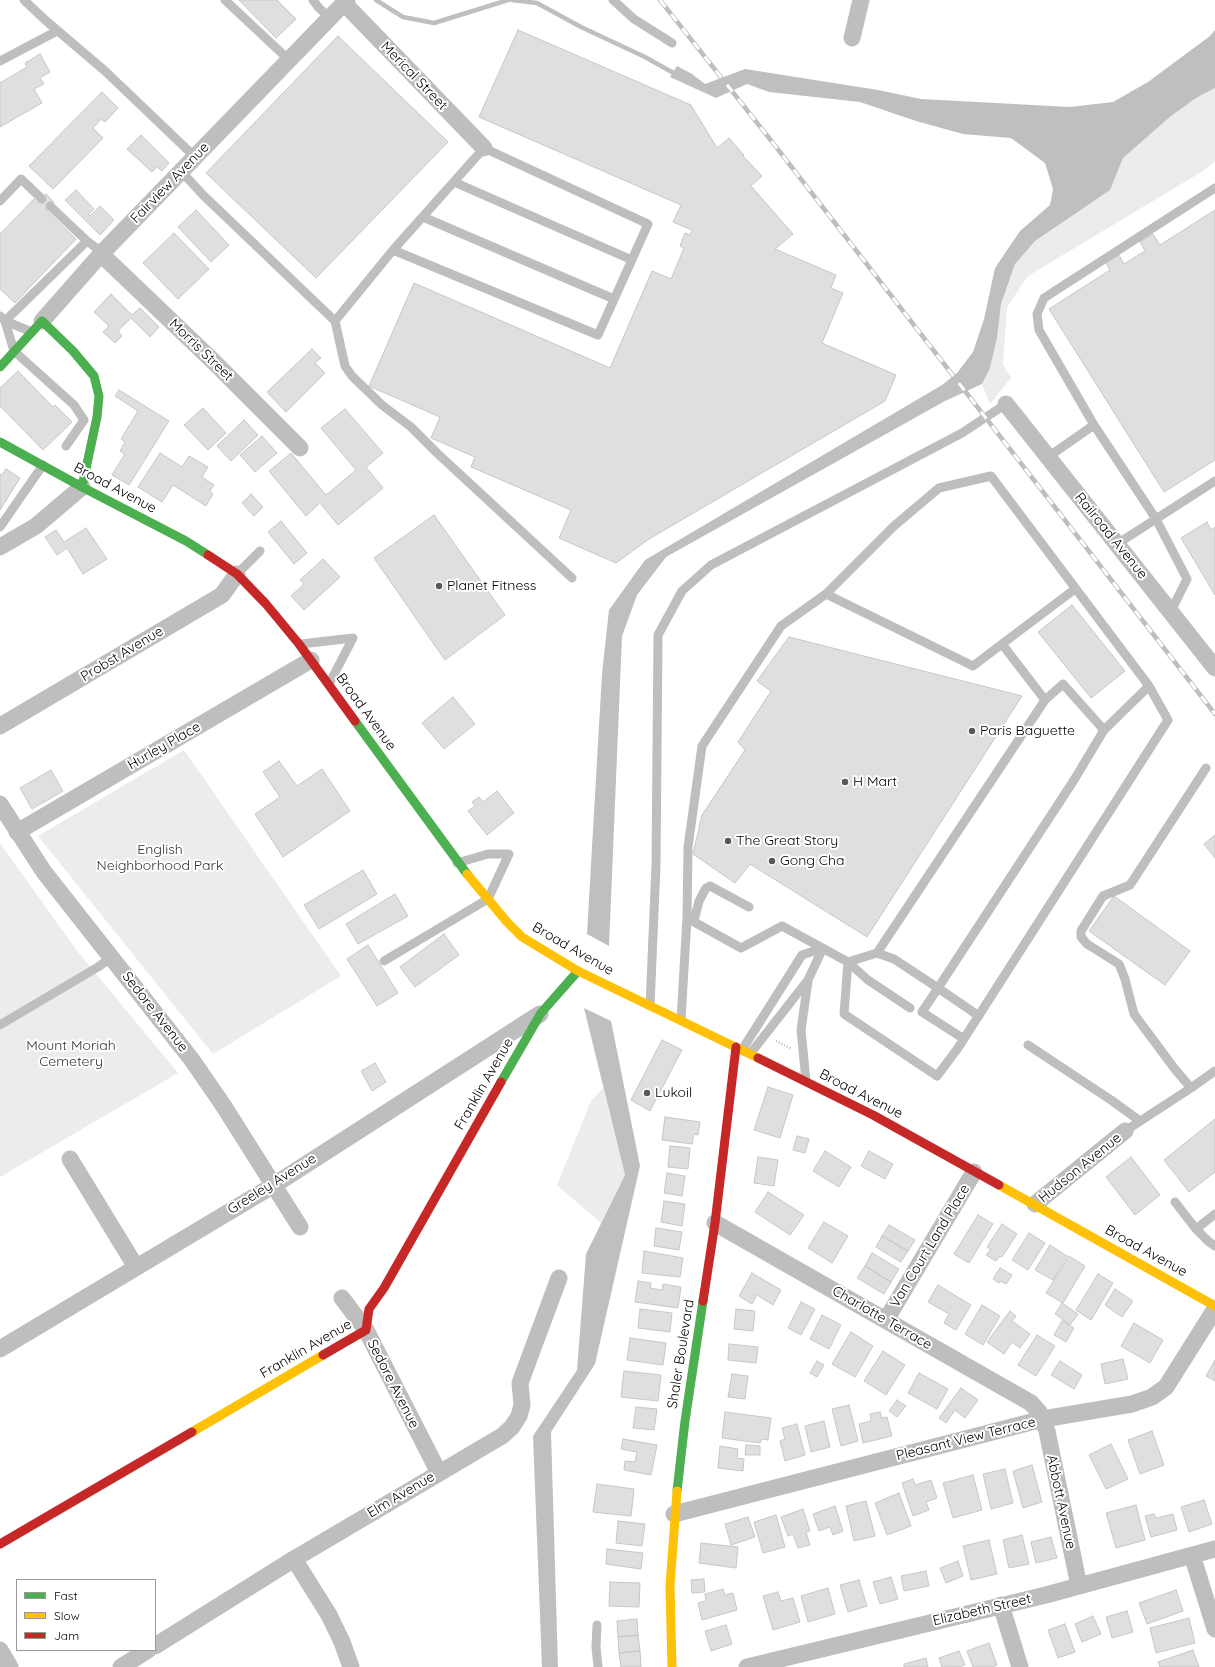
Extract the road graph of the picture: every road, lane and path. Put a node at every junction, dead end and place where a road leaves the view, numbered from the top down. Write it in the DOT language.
graph roads {
  1 [pos="24,0"];
  2 [pos="225,0"];
  3 [pos="313,0"];
  4 [pos="613,0"];
  5 [pos="861,0"];
  6 [pos="346,2"];
  7 [pos="330,18"];
  8 [pos="57,31"];
  9 [pos="852,38"];
  10 [pos="672,43"];
  11 [pos="289,60"];
  12 [pos="0,61"];
  13 [pos="484,148"];
  14 [pos="195,157"];
  15 [pos="181,171"];
  16 [pos="454,182"];
  17 [pos="1215,188"];
  18 [pos="42,199"];
  19 [pos="0,202"];
  20 [pos="50,206"];
  21 [pos="423,217"];
  22 [pos="87,241"];
  23 [pos="393,250"];
  24 [pos="102,253"];
  25 [pos="632,260"];
  26 [pos="614,299"];
  27 [pos="3,319"];
  28 [pos="335,321"];
  29 [pos="37,327"];
  30 [pos="14,351"];
  31 [pos="0,367"];
  32 [pos="1006,404"];
  33 [pos="1094,425"];
  34 [pos="0,442"];
  35 [pos="66,446"];
  36 [pos="300,448"];
  37 [pos="1048,457"];
  38 [pos="43,466"];
  39 [pos="1215,481"];
  40 [pos="82,487"];
  41 [pos="1156,519"];
  42 [pos="0,527"];
  43 [pos="1117,544"];
  44 [pos="0,547"];
  45 [pos="260,551"];
  46 [pos="237,574"];
  47 [pos="572,578"];
  48 [pos="1075,589"];
  49 [pos="826,594"];
  50 [pos="1170,611"];
  51 [pos="299,644"];
  52 [pos="1002,644"];
  53 [pos="311,660"];
  54 [pos="1215,668"];
  55 [pos="329,684"];
  56 [pos="1149,686"];
  57 [pos="1045,700"];
  58 [pos="0,726"];
  59 [pos="1104,730"];
  60 [pos="1206,768"];
  61 [pos="0,804"];
  62 [pos="17,832"];
  63 [pos="457,863"];
  64 [pos="488,899"];
  65 [pos="749,907"];
  66 [pos="691,920"];
  67 [pos="823,948"];
  68 [pos="877,953"];
  69 [pos="112,957"];
  70 [pos="384,961"];
  71 [pos="848,962"];
  72 [pos="578,972"];
  73 [pos="808,980"];
  74 [pos="938,988"];
  75 [pos="650,1006"];
  76 [pos="910,1008"];
  77 [pos="541,1013"];
  78 [pos="979,1016"];
  79 [pos="681,1020"];
  80 [pos="0,1025"];
  81 [pos="964,1039"];
  82 [pos="776,1041"];
  83 [pos="1028,1045"];
  84 [pos="742,1050"];
  85 [pos="794,1050"];
  86 [pos="1215,1070"];
  87 [pos="806,1082"];
  88 [pos="1191,1088"];
  89 [pos="1140,1121"];
  90 [pos="1126,1131"];
  91 [pos="70,1159"];
  92 [pos="974,1172"];
  93 [pos="274,1184"];
  94 [pos="1175,1202"];
  95 [pos="1035,1204"];
  96 [pos="1215,1214"];
  97 [pos="715,1223"];
  98 [pos="300,1227"];
  99 [pos="1196,1229"];
  100 [pos="1215,1246"];
  101 [pos="136,1267"];
  102 [pos="560,1278"];
  103 [pos="342,1298"];
  104 [pos="1215,1307"];
  105 [pos="886,1320"];
  106 [pos="366,1330"];
  107 [pos="1,1346"];
  108 [pos="1043,1419"];
  109 [pos="439,1473"];
  110 [pos="674,1514"];
  111 [pos="0,1544"];
  112 [pos="1215,1549"];
  113 [pos="1192,1555"];
  114 [pos="294,1559"];
  115 [pos="1079,1586"];
  116 [pos="1001,1605"];
  117 [pos="597,1625"];
  118 [pos="1215,1629"];
  119 [pos="156,1645"];
  120 [pos="0,1650"];
  121 [pos="146,1651"];
  122 [pos="10,1667"];
  123 [pos="121,1667"];
  124 [pos="351,1667"];
  125 [pos="598,1667"];
  126 [pos="672,1667"];
  127 [pos="747,1667"];
  128 [pos="1020,1667"];
  1 -- 8 [label="lane"];
  2 -- 11 [label="lane"];
  3 -- 7 [label="lane"];
  4 -- 10 [label="lane"];
  5 -- 9 [label="street"];
  6 -- 7 [label="street, Fairview Avenue"];
  6 -- 13 [label="street, Merical Street"];
  7 -- 11 [label="street, Fairview Avenue"];
  8 -- 12 [label="lane"];
  8 -- 14 [label="lane"];
  11 -- 14 [label="street, Fairview Avenue"];
  13 -- 16 [label="lane"];
  13 -- 25 [label="lane"];
  14 -- 15 [label="street, Fairview Avenue"];
  15 -- 24 [label="street, Fairview Avenue"];
  15 -- 28 [label="lane"];
  16 -- 21 [label="lane"];
  16 -- 25 [label="lane"];
  17 -- 33 [label="lane"];
  18 -- 19 [label="lane"];
  20 -- 22 [label="lane"];
  21 -- 23 [label="lane"];
  21 -- 26 [label="lane"];
  22 -- 24 [label="lane"];
  22 -- 27 [label="lane"];
  23 -- 26 [label="lane"];
  23 -- 28 [label="lane"];
  24 -- 29 [label="street, Fairview Avenue"];
  24 -- 36 [label="street, Morris Street"];
  25 -- 26 [label="lane"];
  27 -- 29 [label="lane"];
  27 -- 30 [label="lane"];
  28 -- 47 [label="lane"];
  29 -- 30 [label="main road, Fairview Avenue"];
  29 -- 40 [label="main road"];
  30 -- 31 [label="main road, Fairview Avenue"];
  30 -- 35 [label="lane"];
  32 -- 37 [label="street, Railroad Avenue"];
  32 -- 75 [label="lane"];
  33 -- 37 [label="lane"];
  33 -- 41 [label="lane"];
  34 -- 38 [label="main road, Broad Avenue"];
  37 -- 43 [label="street, Railroad Avenue"];
  38 -- 40 [label="main road, Broad Avenue"];
  38 -- 42 [label="lane"];
  39 -- 41 [label="lane"];
  40 -- 44 [label="street"];
  40 -- 46 [label="main road, Broad Avenue"];
  41 -- 43 [label="lane"];
  41 -- 50 [label="lane"];
  43 -- 50 [label="street, Railroad Avenue"];
  45 -- 46 [label="lane"];
  46 -- 51 [label="main road, Broad Avenue"];
  46 -- 58 [label="street, Probst Avenue"];
  48 -- 49 [label="lane"];
  48 -- 52 [label="lane"];
  48 -- 56 [label="lane"];
  49 -- 52 [label="lane"];
  49 -- 66 [label="lane"];
  50 -- 54 [label="street, Railroad Avenue"];
  51 -- 53 [label="main road, Broad Avenue"];
  51 -- 55 [label="lane"];
  52 -- 57 [label="lane"];
  53 -- 55 [label="main road, Broad Avenue"];
  53 -- 62 [label="street, Hurley Place"];
  55 -- 63 [label="main road, Broad Avenue"];
  56 -- 59 [label="lane"];
  56 -- 78 [label="lane"];
  57 -- 59 [label="lane"];
  57 -- 68 [label="lane"];
  59 -- 74 [label="lane"];
  60 -- 88 [label="lane"];
  61 -- 62 [label="street, Sedore Avenue"];
  62 -- 69 [label="street, Sedore Avenue"];
  63 -- 64 [label="main road, Broad Avenue"];
  63 -- 64 [label="lane"];
  64 -- 70 [label="lane"];
  64 -- 72 [label="main road, Broad Avenue"];
  65 -- 66 [label="lane"];
  66 -- 67 [label="lane"];
  66 -- 79 [label="lane"];
  67 -- 71 [label="lane"];
  67 -- 73 [label="lane"];
  67 -- 84 [label="lane"];
  68 -- 71 [label="lane"];
  68 -- 74 [label="lane"];
  69 -- 80 [label="lane"];
  69 -- 93 [label="street, Sedore Avenue"];
  71 -- 76 [label="lane"];
  71 -- 81 [label="lane"];
  72 -- 75 [label="main road, Broad Avenue"];
  72 -- 77 [label="main road, Franklin Avenue"];
  73 -- 84 [label="lane"];
  73 -- 87 [label="lane"];
  74 -- 78 [label="lane"];
  74 -- 81 [label="lane"];
  75 -- 79 [label="main road, Broad Avenue"];
  77 -- 93 [label="street, Greeley Avenue"];
  77 -- 106 [label="main road, Franklin Avenue"];
  78 -- 81 [label="lane"];
  79 -- 84 [label="main road, Broad Avenue"];
  82 -- 85 [label="path"];
  83 -- 89 [label="lane"];
  84 -- 87 [label="main road, Broad Avenue"];
  84 -- 97 [label="main road, Shaler Boulevard"];
  86 -- 88 [label="lane"];
  87 -- 92 [label="main road, Broad Avenue"];
  88 -- 89 [label="lane"];
  89 -- 90 [label="lane"];
  90 -- 95 [label="street, Hudson Avenue"];
  91 -- 101 [label="street"];
  92 -- 95 [label="main road, Broad Avenue"];
  92 -- 105 [label="street, Van Court Land Place"];
  93 -- 98 [label="street, Sedore Avenue"];
  93 -- 101 [label="street, Greeley Avenue"];
  94 -- 99 [label="lane"];
  95 -- 104 [label="main road, Broad Avenue"];
  96 -- 99 [label="lane"];
  97 -- 105 [label="street, Charlotte Terrace"];
  97 -- 110 [label="main road, Shaler Boulevard"];
  99 -- 100 [label="lane"];
  101 -- 107 [label="street, Greeley Avenue"];
  102 -- 109 [label="street, Elm Avenue"];
  103 -- 106 [label="street, Sedore Avenue"];
  104 -- 108 [label="street, Pleasant View Terrace"];
  105 -- 108 [label="street, Charlotte Terrace"];
  106 -- 109 [label="street, Sedore Avenue"];
  106 -- 111 [label="main road, Franklin Avenue"];
  108 -- 110 [label="street, Pleasant View Terrace"];
  108 -- 115 [label="street, Abbott Avenue"];
  109 -- 114 [label="street, Elm Avenue"];
  110 -- 126 [label="main road, Shaler Boulevard"];
  112 -- 113 [label="street, Elizabeth Street"];
  113 -- 115 [label="street, Elizabeth Street"];
  113 -- 118 [label="street"];
  114 -- 119 [label="street, Elm Avenue"];
  114 -- 124 [label="street"];
  115 -- 116 [label="street, Elizabeth Street"];
  116 -- 127 [label="street, Elizabeth Street"];
  116 -- 128 [label="street"];
  117 -- 125 [label="lane"];
  120 -- 122 [label="street"];
  121 -- 123 [label="street"];
}
